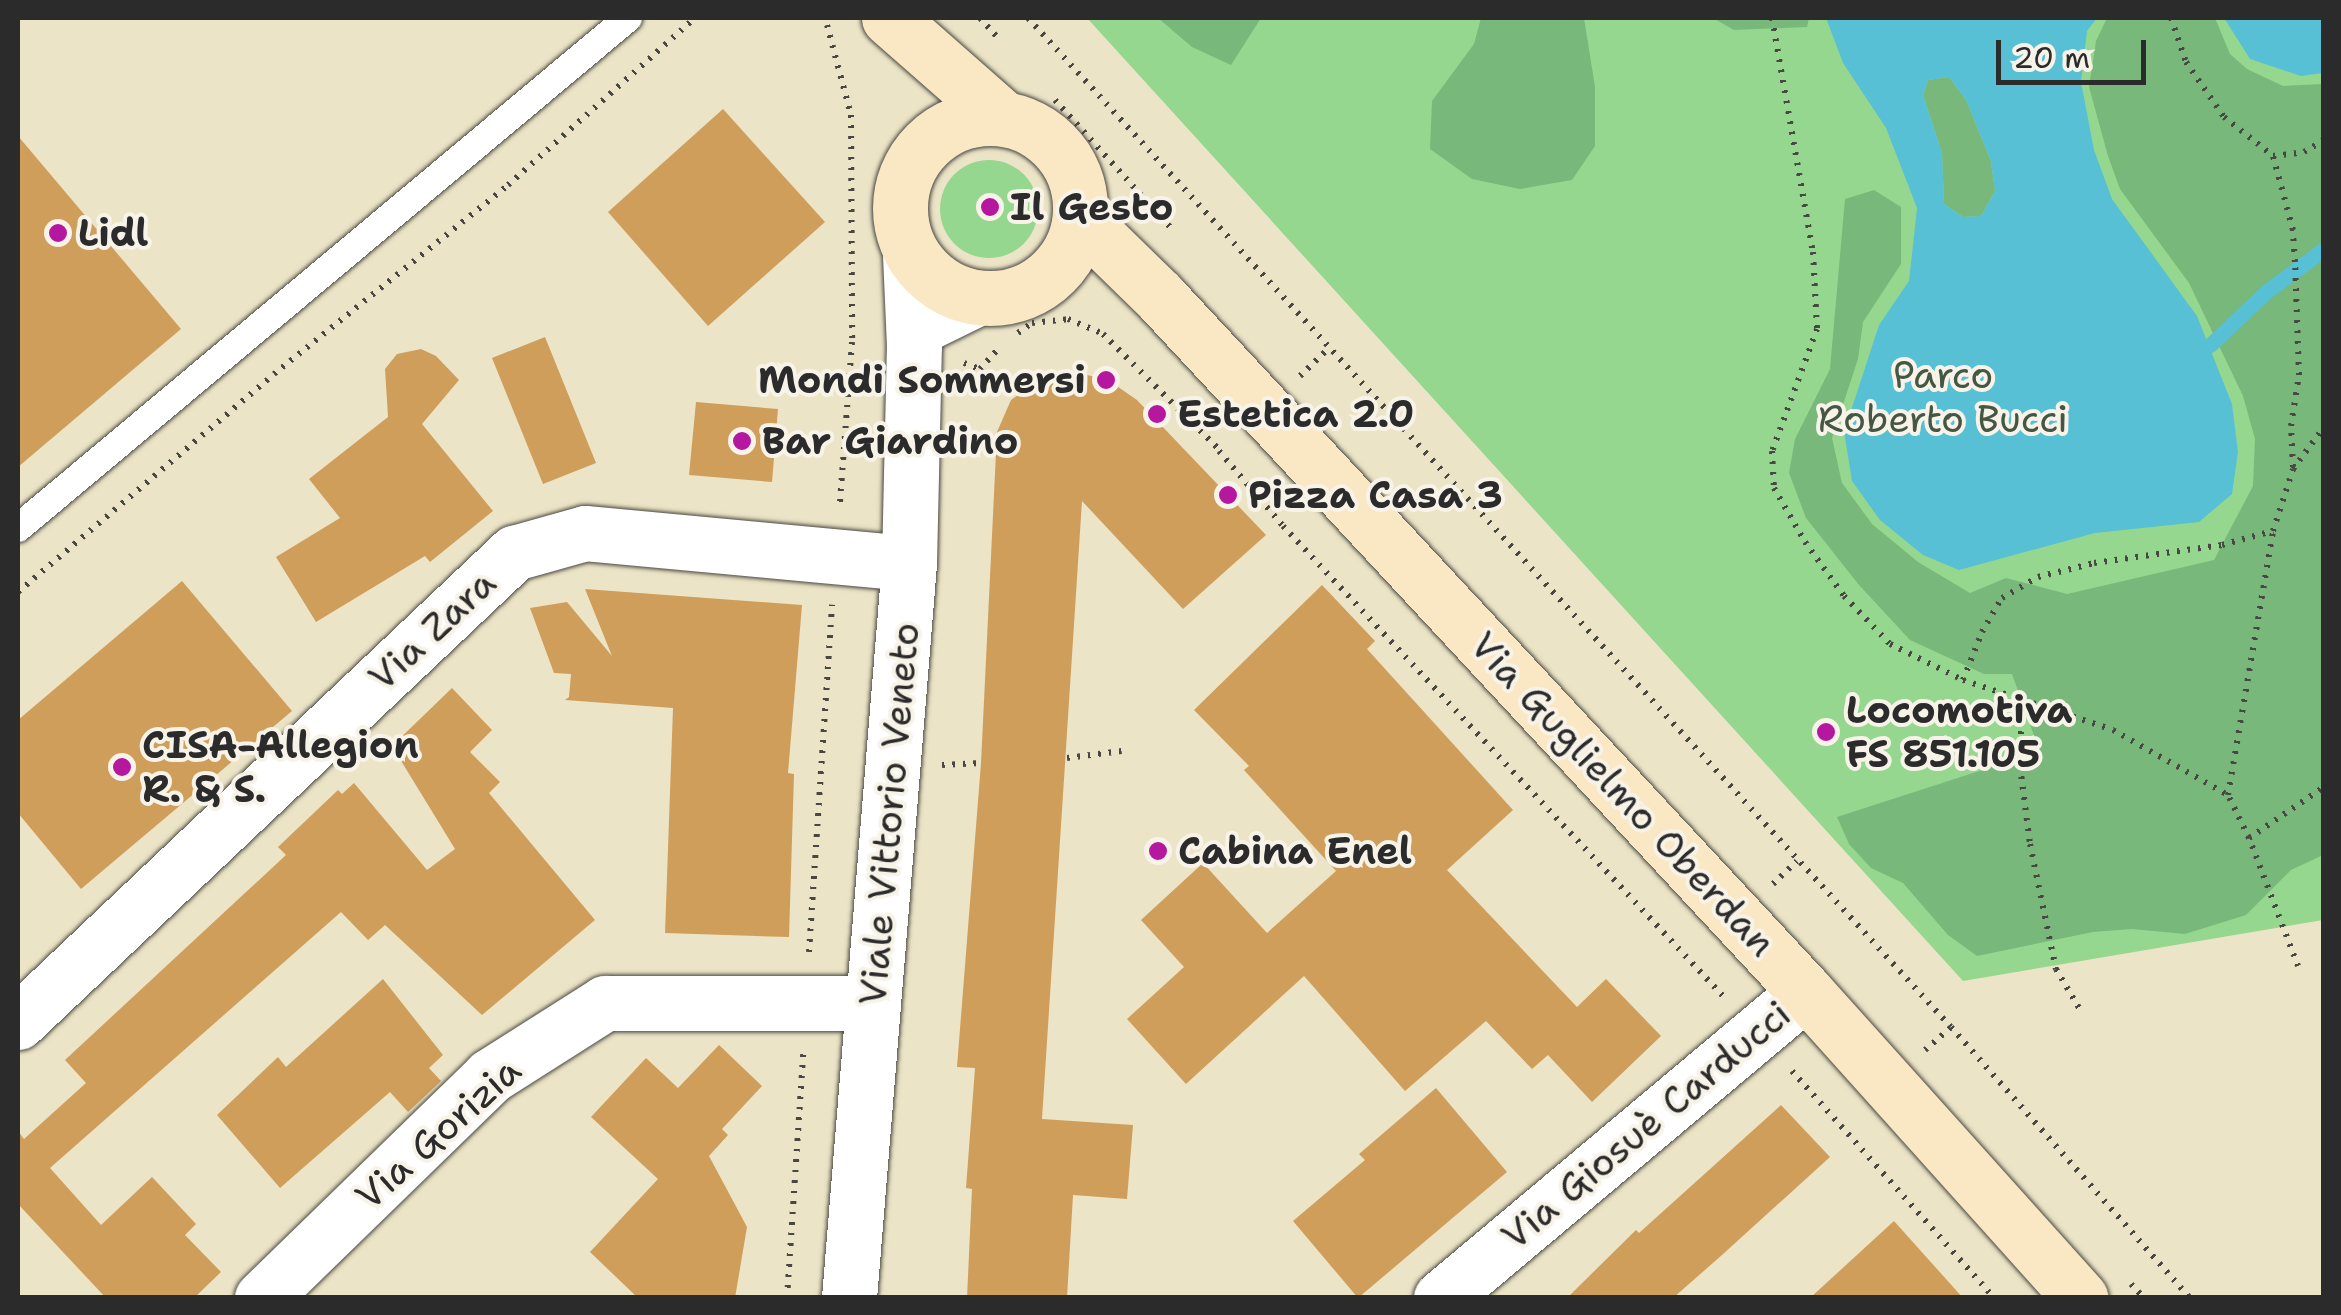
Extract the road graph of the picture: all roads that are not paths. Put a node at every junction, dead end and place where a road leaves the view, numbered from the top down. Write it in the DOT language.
graph roads {
  1 [pos="628,18"];
  2 [pos="894,23"];
  3 [pos="1003,118"];
  4 [pos="937,134"];
  5 [pos="1080,219"];
  6 [pos="910,253"];
  7 [pos="1058,268"];
  8 [pos="1158,296"];
  9 [pos="977,298"];
  10 [pos="914,329"];
  11 [pos="18,528"];
  12 [pos="909,564"];
  13 [pos="1806,992"];
  14 [pos="872,1003"];
  15 [pos="23,1004"];
  16 [pos="262,1298"];
  17 [pos="849,1298"];
  18 [pos="1441,1298"];
  19 [pos="2081,1298"];
  1 -- 11 [label="lane"];
  2 -- 3 [label="main road"];
  2 -- 4 [label="main road"];
  3 -- 4 [label="main road"];
  3 -- 5 [label="main road"];
  4 -- 6 [label="main road"];
  5 -- 7 [label="main road"];
  5 -- 8 [label="main road, Via Guglielmo Oberdan"];
  6 -- 9 [label="main road"];
  6 -- 10 [label="street, Viale Vittorio Veneto"];
  7 -- 8 [label="main road"];
  7 -- 9 [label="main road"];
  8 -- 13 [label="main road, Via Guglielmo Oberdan"];
  9 -- 10 [label="street"];
  10 -- 12 [label="street, Viale Vittorio Veneto"];
  12 -- 14 [label="street, Viale Vittorio Veneto"];
  12 -- 15 [label="street, Via Zara"];
  13 -- 18 [label="street, Via Giosuè Carducci"];
  13 -- 19 [label="main road, Via Guglielmo Oberdan"];
  14 -- 16 [label="street, Via Gorizia"];
  14 -- 17 [label="street, Viale Vittorio Veneto"];
}
